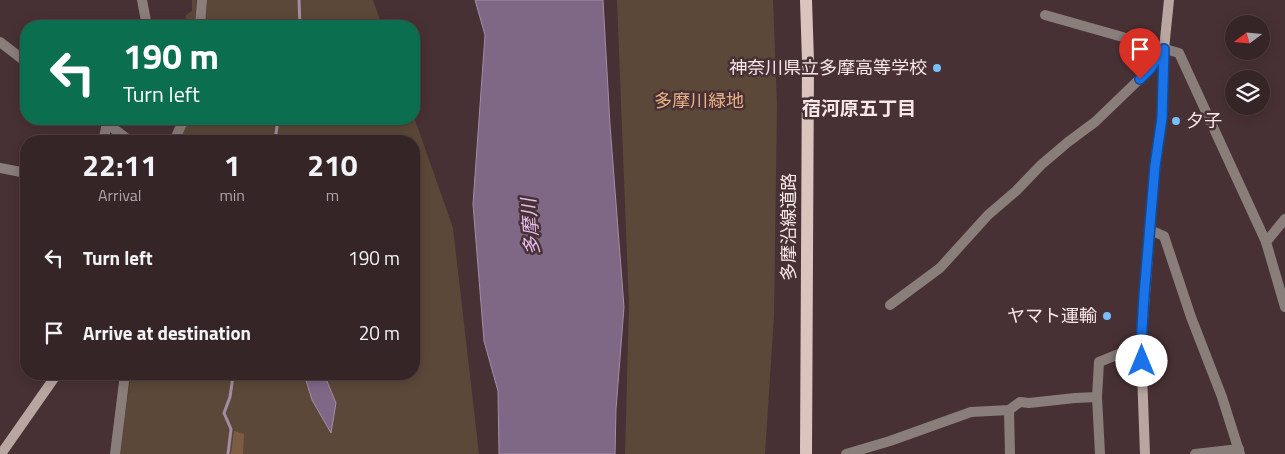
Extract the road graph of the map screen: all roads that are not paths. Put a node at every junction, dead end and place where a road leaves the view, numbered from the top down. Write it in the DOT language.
graph roads {
  1 [pos="142,0"];
  2 [pos="202,0"];
  3 [pos="806,0"];
  4 [pos="1169,0"];
  5 [pos="1045,15"];
  6 [pos="146,20"];
  7 [pos="200,20"];
  8 [pos="0,42"];
  9 [pos="1164,49"];
  10 [pos="20,57"];
  11 [pos="112,125"];
  12 [pos="123,135"];
  13 [pos="0,168"];
  14 [pos="20,171"];
  15 [pos="1285,219"];
  16 [pos="1150,230"];
  17 [pos="1266,242"];
  18 [pos="890,305"];
  19 [pos="1285,307"];
  20 [pos="1141,345"];
  21 [pos="53,380"];
  22 [pos="124,380"];
  23 [pos="1097,397"];
  24 [pos="1009,410"];
  25 [pos="1240,452"];
  26 [pos="1,454"];
  27 [pos="114,454"];
  28 [pos="806,454"];
  29 [pos="846,454"];
  30 [pos="1010,454"];
  31 [pos="1100,454"];
  32 [pos="1145,454"];
  33 [pos="1196,454"];
  1 -- 6 [label="street"];
  2 -- 7 [label="street"];
  3 -- 28 [label="main road, 多摩沿線道路"];
  4 -- 9 [label="street"];
  5 -- 9 [label="street"];
  8 -- 10 [label="street"];
  9 -- 16 [label="street"];
  9 -- 17 [label="street"];
  9 -- 18 [label="street"];
  11 -- 12 [label="street"];
  13 -- 14 [label="street"];
  15 -- 17 [label="street"];
  16 -- 20 [label="street"];
  16 -- 25 [label="street"];
  17 -- 19 [label="street"];
  20 -- 23 [label="street"];
  20 -- 32 [label="street"];
  21 -- 26 [label="street"];
  22 -- 27 [label="street"];
  23 -- 24 [label="street"];
  23 -- 31 [label="street"];
  24 -- 29 [label="street"];
  24 -- 30 [label="street"];
  25 -- 33 [label="street"];
}
